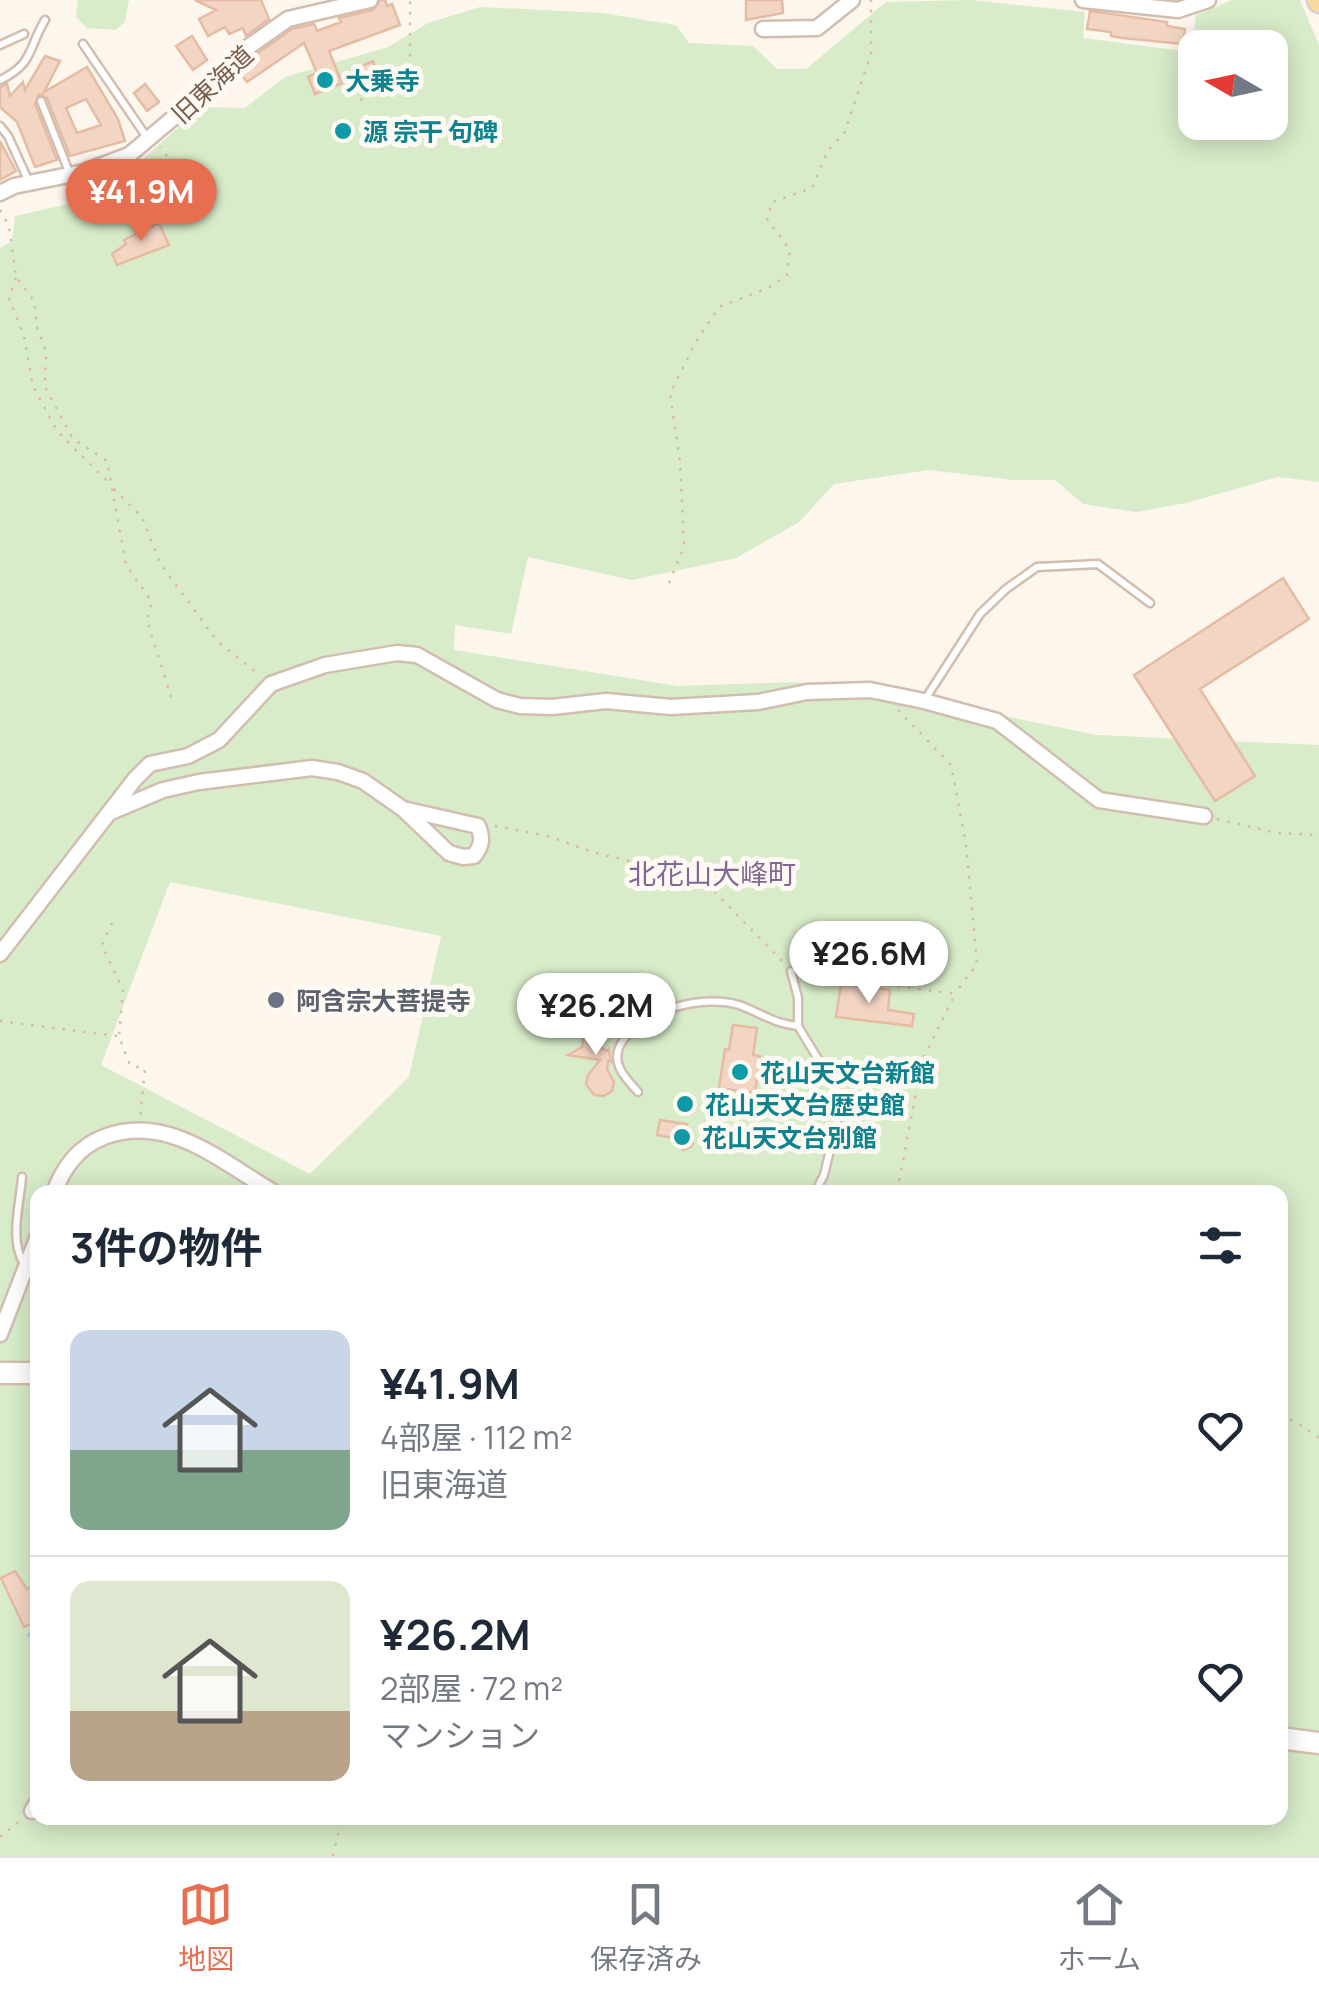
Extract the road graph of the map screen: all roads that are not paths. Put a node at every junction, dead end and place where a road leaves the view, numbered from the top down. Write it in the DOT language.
graph roads {
  1 [pos="370,0"];
  2 [pos="852,0"];
  3 [pos="1092,0"];
  4 [pos="1208,0"];
  5 [pos="1191,4"];
  6 [pos="46,20"];
  7 [pos="763,29"];
  8 [pos="24,34"];
  9 [pos="82,44"];
  10 [pos="0,45"];
  11 [pos="0,80"];
  12 [pos="40,101"];
  13 [pos="0,126"];
  14 [pos="151,138"];
  15 [pos="69,174"];
  16 [pos="28,182"];
  17 [pos="0,194"];
  18 [pos="1150,604"];
  19 [pos="924,701"];
  20 [pos="403,808"];
  21 [pos="111,812"];
  22 [pos="1204,816"];
  23 [pos="460,820"];
  24 [pos="449,853"];
  25 [pos="0,954"];
  26 [pos="791,971"];
  27 [pos="798,1026"];
  28 [pos="638,1092"];
  29 [pos="22,1177"];
  30 [pos="57,1185"];
  31 [pos="261,1185"];
  32 [pos="818,1185"];
  33 [pos="30,1256"];
  34 [pos="26,1266"];
  35 [pos="0,1334"];
  36 [pos="0,1373"];
  37 [pos="30,1373"];
  38 [pos="1288,1739"];
  39 [pos="1319,1743"];
  1 -- 14 [label="street, 旧東海道"];
  2 -- 7 [label="street"];
  3 -- 5 [label="street"];
  4 -- 5 [label="street"];
  6 -- 11 [label="lane"];
  8 -- 10 [label="lane"];
  9 -- 14 [label="lane"];
  12 -- 15 [label="lane"];
  13 -- 16 [label="lane"];
  14 -- 15 [label="street, 旧東海道"];
  15 -- 16 [label="street, 旧東海道"];
  16 -- 17 [label="street, 旧東海道"];
  18 -- 19 [label="lane"];
  19 -- 21 [label="street"];
  19 -- 22 [label="street"];
  20 -- 21 [label="street"];
  20 -- 23 [label="street"];
  20 -- 24 [label="street"];
  21 -- 25 [label="street"];
  23 -- 24 [label="street"];
  23 -- 24 [label="street"];
  26 -- 27 [label="lane"];
  27 -- 28 [label="lane"];
  27 -- 32 [label="lane"];
  29 -- 34 [label="lane"];
  30 -- 31 [label="street"];
  33 -- 34 [label="street"];
  34 -- 35 [label="street"];
  36 -- 37 [label="street"];
  38 -- 39 [label="street"];
}
